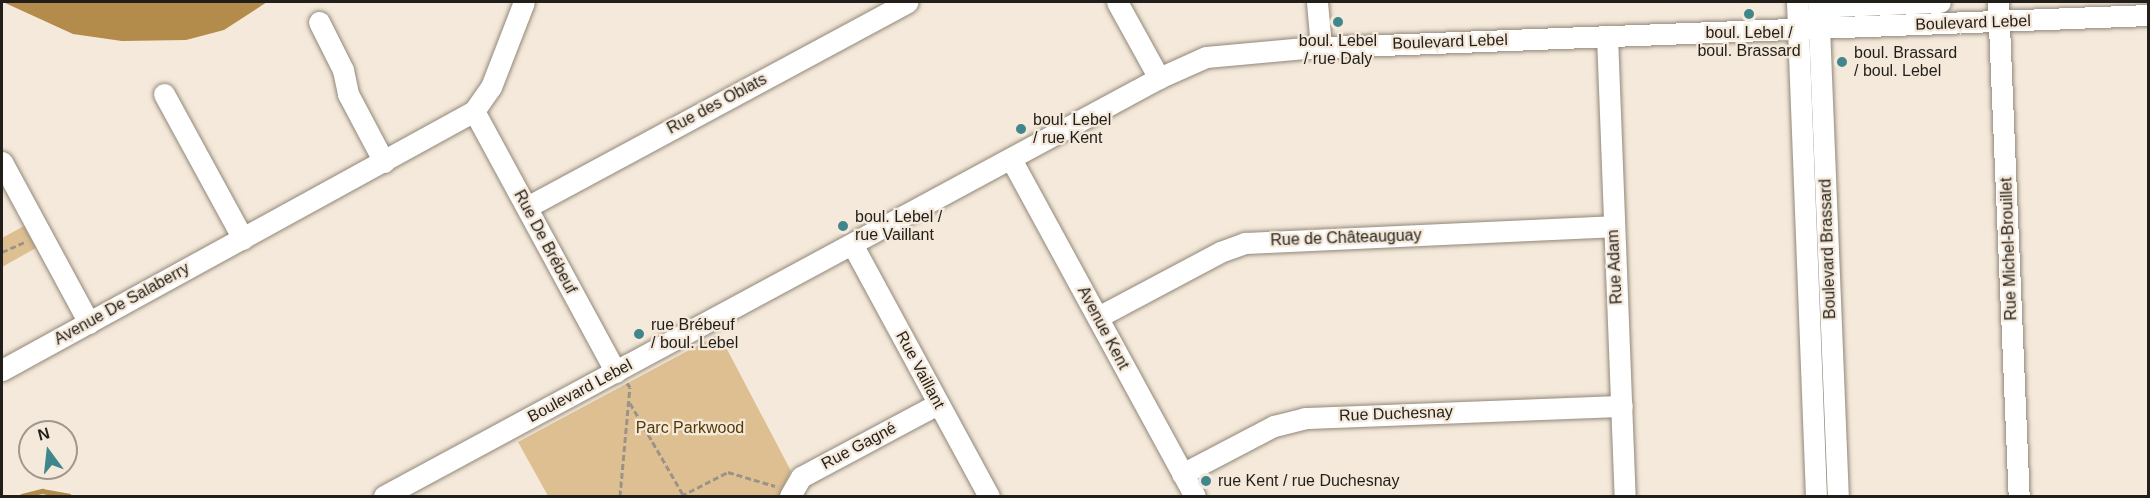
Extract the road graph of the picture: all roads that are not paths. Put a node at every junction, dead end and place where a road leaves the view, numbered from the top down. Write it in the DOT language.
graph roads {
  1 [pos="524,2"];
  2 [pos="907,2"];
  3 [pos="1117,2"];
  4 [pos="1317,2"];
  5 [pos="1797,2"];
  6 [pos="1940,2"];
  7 [pos="1999,12"];
  8 [pos="1819,15"];
  9 [pos="2148,15"];
  10 [pos="319,22"];
  11 [pos="1798,28"];
  12 [pos="1607,36"];
  13 [pos="1321,47"];
  14 [pos="1160,78"];
  15 [pos="164,94"];
  16 [pos="474,111"];
  17 [pos="1011,159"];
  18 [pos="2,162"];
  19 [pos="384,162"];
  20 [pos="527,207"];
  21 [pos="1613,226"];
  22 [pos="243,239"];
  23 [pos="852,244"];
  24 [pos="1098,317"];
  25 [pos="89,323"];
  26 [pos="2,370"];
  27 [pos="621,377"];
  28 [pos="938,404"];
  29 [pos="1622,406"];
  30 [pos="1182,474"];
  31 [pos="785,492"];
  32 [pos="384,496"];
  33 [pos="988,496"];
  34 [pos="1195,496"];
  35 [pos="1625,496"];
  36 [pos="1816,496"];
  37 [pos="1838,496"];
  38 [pos="2019,496"];
  1 -- 16 [label="street, Avenue De Salaberry"];
  2 -- 20 [label="street, Rue des Oblats"];
  3 -- 14 [label="street"];
  4 -- 13 [label="street"];
  5 -- 11 [label="street, Boulevard Brassard"];
  6 -- 8 [label="street, Boulevard Lebel"];
  7 -- 8 [label="street, Boulevard Lebel"];
  7 -- 9 [label="street, Boulevard Lebel"];
  7 -- 38 [label="street, Rue Michel-Brouillet"];
  8 -- 11 [label="street, Boulevard Lebel"];
  8 -- 37 [label="street, Boulevard Brassard"];
  10 -- 19 [label="street"];
  11 -- 12 [label="street, Boulevard Lebel"];
  11 -- 36 [label="street, Boulevard Brassard"];
  12 -- 13 [label="street, Boulevard Lebel"];
  12 -- 21 [label="street, Rue Adam"];
  13 -- 14 [label="street, Boulevard Lebel"];
  14 -- 17 [label="street, Boulevard Lebel"];
  15 -- 22 [label="street"];
  16 -- 19 [label="street, Avenue De Salaberry"];
  16 -- 20 [label="street, Rue De Brébeuf"];
  17 -- 23 [label="street, Boulevard Lebel"];
  17 -- 24 [label="street, Avenue Kent"];
  18 -- 25 [label="street"];
  19 -- 22 [label="street, Avenue De Salaberry"];
  20 -- 27 [label="street, Rue De Brébeuf"];
  21 -- 24 [label="street, Rue de Châteauguay"];
  21 -- 29 [label="street, Rue Adam"];
  22 -- 25 [label="street, Avenue De Salaberry"];
  23 -- 27 [label="street, Boulevard Lebel"];
  23 -- 28 [label="street, Rue Vaillant"];
  24 -- 30 [label="street, Avenue Kent"];
  25 -- 26 [label="street, Avenue De Salaberry"];
  27 -- 32 [label="street, Boulevard Lebel"];
  28 -- 31 [label="street, Rue Gagné"];
  28 -- 33 [label="street, Rue Vaillant"];
  29 -- 30 [label="street, Rue Duchesnay"];
  29 -- 35 [label="street, Rue Adam"];
  30 -- 34 [label="street, Avenue Kent"];
}
